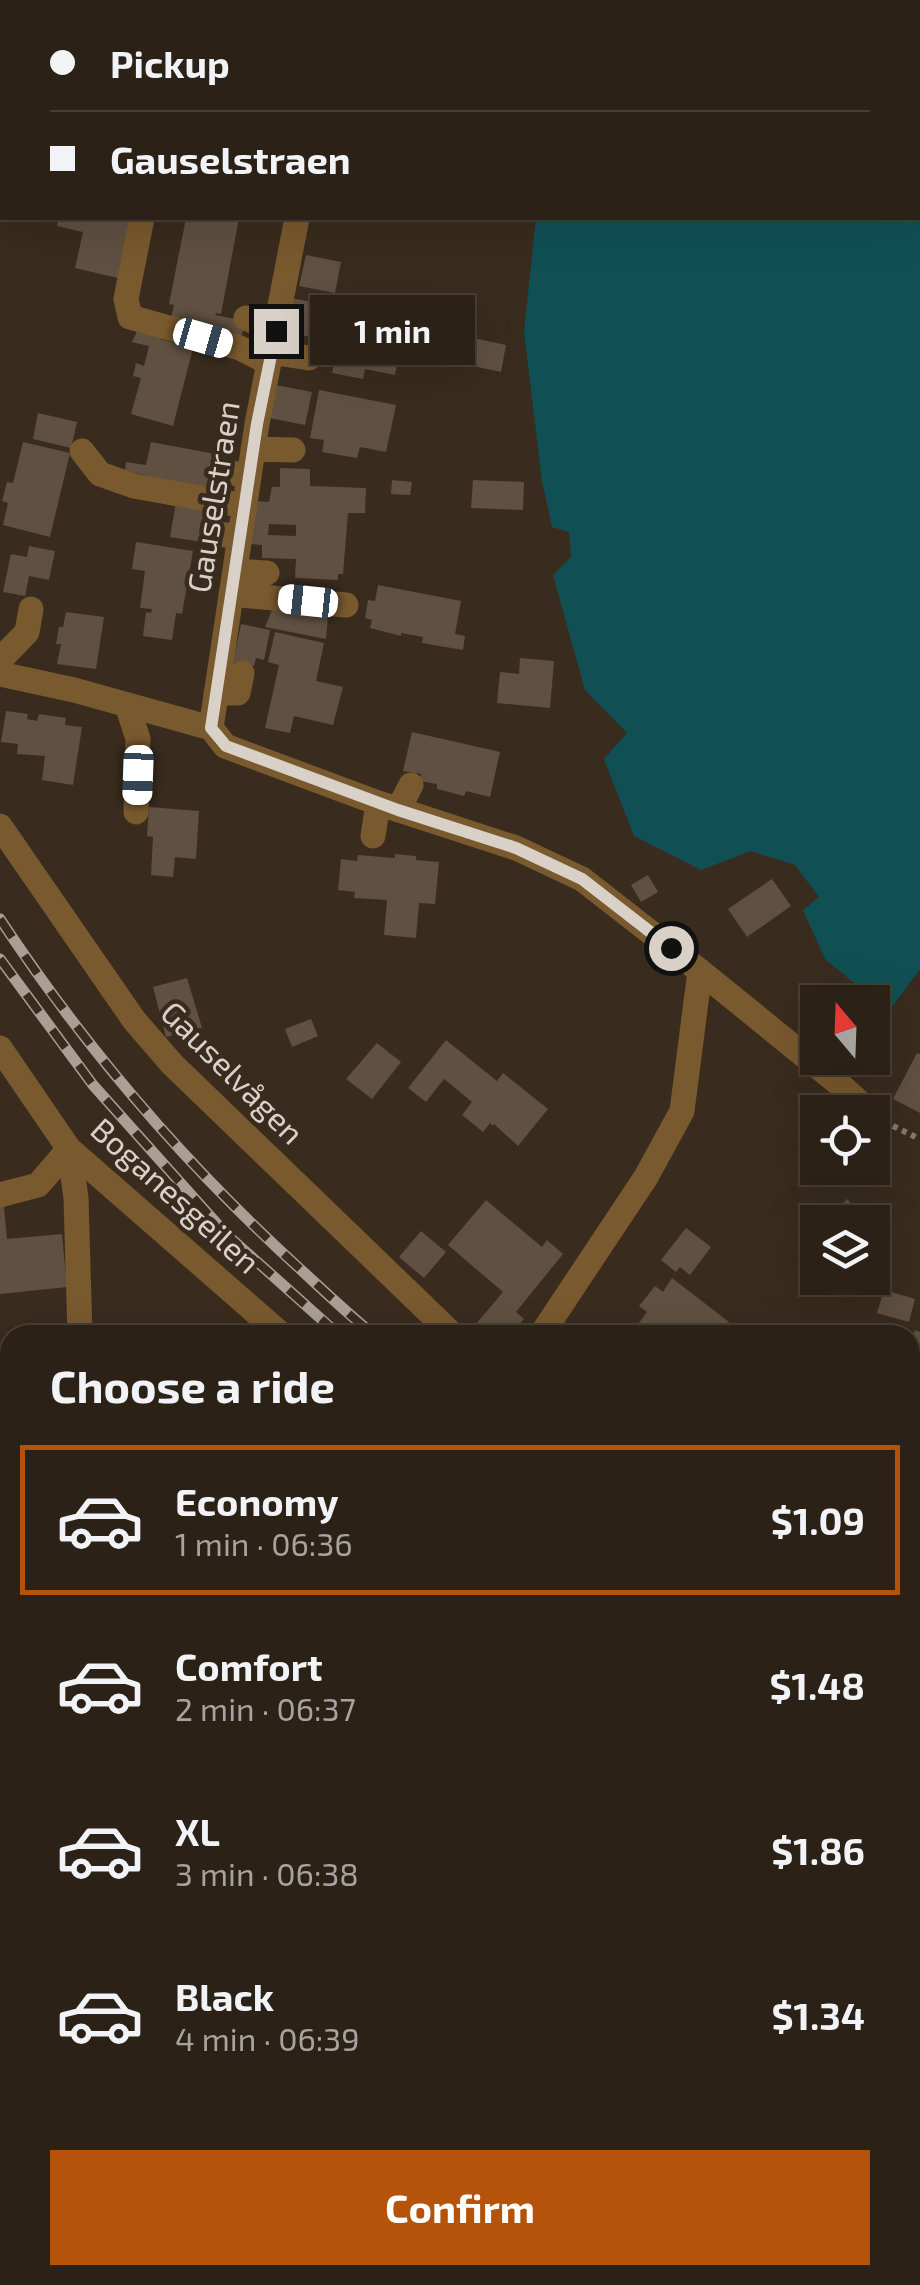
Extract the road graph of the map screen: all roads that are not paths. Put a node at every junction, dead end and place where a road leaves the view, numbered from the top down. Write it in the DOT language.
graph roads {
  1 [pos="142,220"];
  2 [pos="296,220"];
  3 [pos="246,318"];
  4 [pos="272,349"];
  5 [pos="309,358"];
  6 [pos="253,449"];
  7 [pos="293,450"];
  8 [pos="82,451"];
  9 [pos="220,471"];
  10 [pos="253,487"];
  11 [pos="214,534"];
  12 [pos="240,536"];
  13 [pos="267,573"];
  14 [pos="233,582"];
  15 [pos="346,605"];
  16 [pos="31,609"];
  17 [pos="242,673"];
  18 [pos="9,678"];
  19 [pos="216,693"];
  20 [pos="128,705"];
  21 [pos="211,728"];
  22 [pos="411,785"];
  23 [pos="388,806"];
  24 [pos="136,812"];
  25 [pos="0,826"];
  26 [pos="373,836"];
  27 [pos="700,971"];
  28 [pos="1,1051"];
  29 [pos="10,1078"];
  30 [pos="851,1095"];
  31 [pos="69,1148"];
  32 [pos="0,1195"];
  33 [pos="80,1325"];
  34 [pos="271,1325"];
  35 [pos="443,1325"];
  36 [pos="548,1325"];
  1 -- 4 [label="street"];
  2 -- 4 [label="street, Gauselstraen"];
  3 -- 4 [label="street"];
  4 -- 5 [label="street"];
  4 -- 6 [label="street, Gauselstraen"];
  6 -- 7 [label="street"];
  6 -- 10 [label="street, Gauselstraen"];
  8 -- 10 [label="street"];
  9 -- 10 [label="street"];
  10 -- 12 [label="street, Gauselstraen"];
  11 -- 12 [label="street"];
  12 -- 14 [label="street, Gauselstraen"];
  13 -- 14 [label="street"];
  14 -- 15 [label="street"];
  14 -- 19 [label="street, Gauselstraen"];
  16 -- 18 [label="street"];
  17 -- 19 [label="street"];
  18 -- 20 [label="street"];
  19 -- 21 [label="street, Gauselstraen"];
  20 -- 21 [label="street"];
  20 -- 24 [label="street"];
  21 -- 23 [label="street"];
  22 -- 23 [label="street"];
  23 -- 26 [label="street"];
  23 -- 27 [label="street"];
  25 -- 35 [label="street, Gauselvågen"];
  27 -- 30 [label="street"];
  27 -- 36 [label="street"];
  28 -- 29 [label="street, Boganesgeilen"];
  29 -- 31 [label="street, Boganesgeilen"];
  31 -- 32 [label="street"];
  31 -- 33 [label="street"];
  31 -- 34 [label="street, Boganesgeilen"];
}
